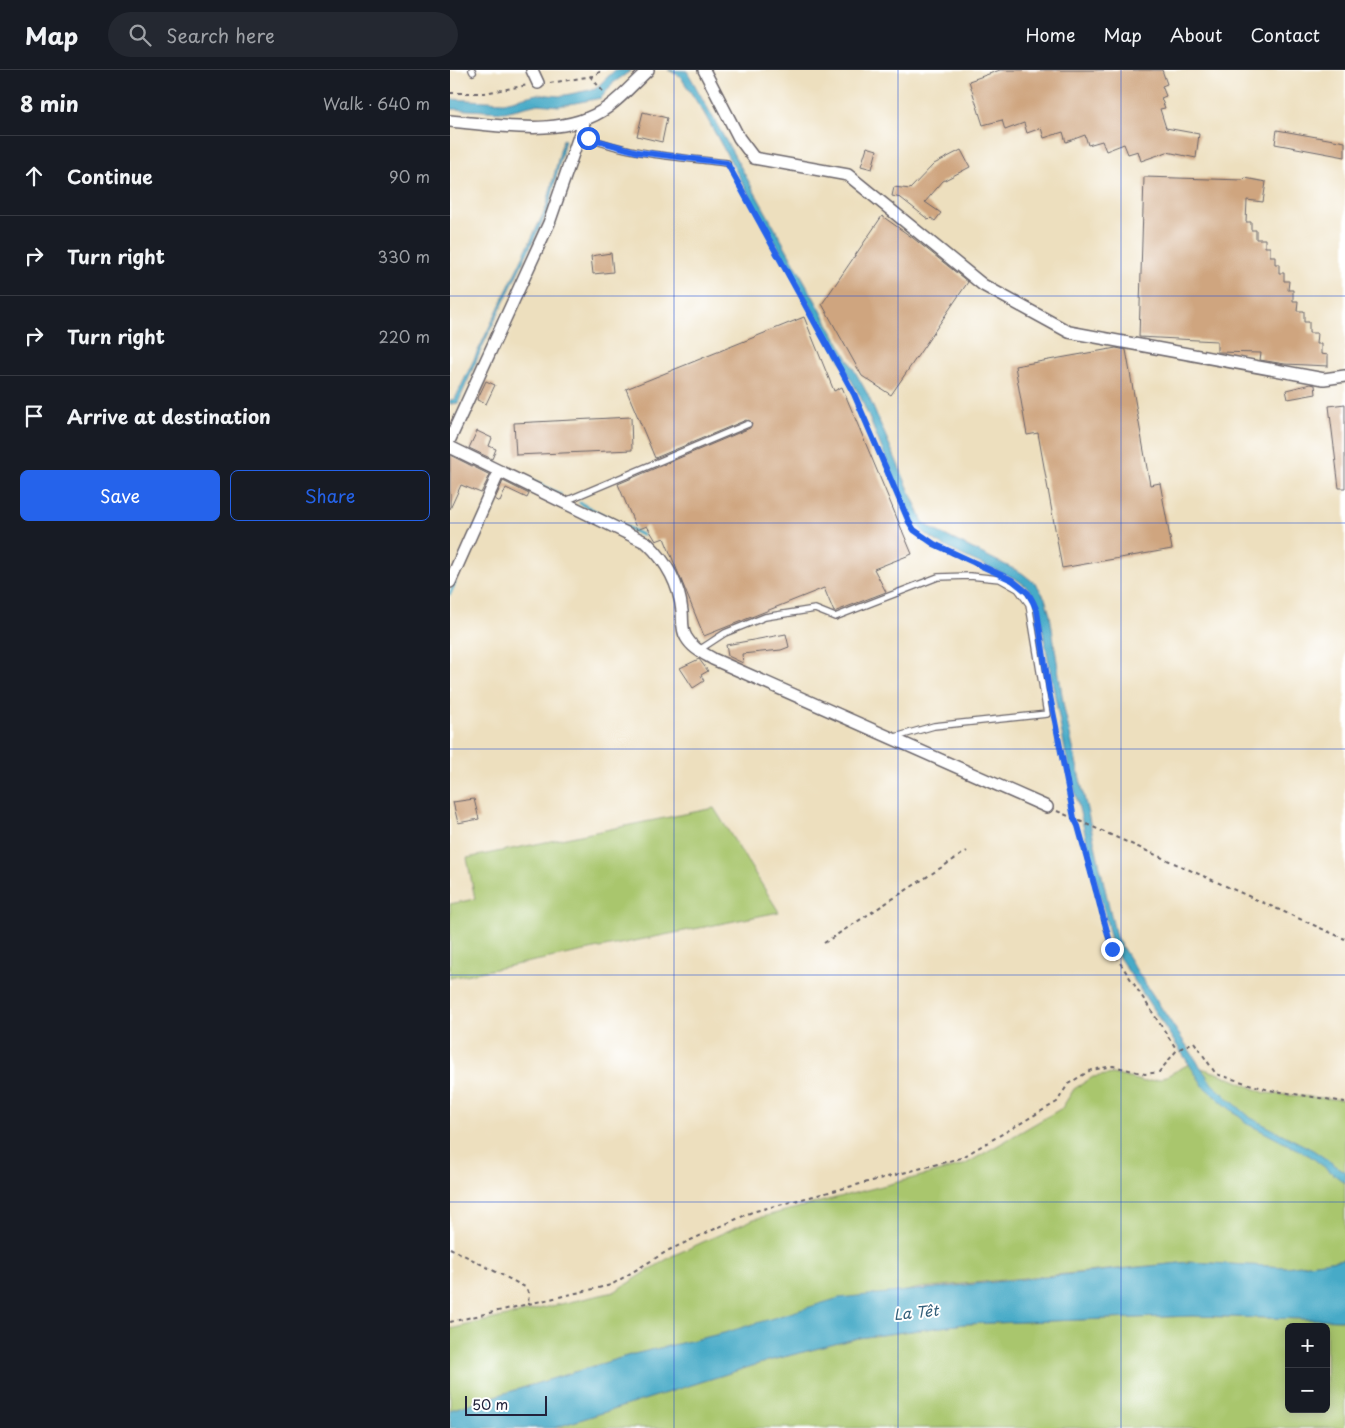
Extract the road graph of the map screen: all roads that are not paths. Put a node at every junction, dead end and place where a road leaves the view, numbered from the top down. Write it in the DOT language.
graph roads {
  1 [pos="532,70"];
  2 [pos="648,70"];
  3 [pos="704,70"];
  4 [pos="538,83"];
  5 [pos="585,119"];
  6 [pos="450,120"];
  7 [pos="727,163"];
  8 [pos="1345,376"];
  9 [pos="748,424"];
  10 [pos="450,439"];
  11 [pos="450,447"];
  12 [pos="500,472"];
  13 [pos="563,502"];
  14 [pos="450,582"];
  15 [pos="699,650"];
  16 [pos="892,738"];
  17 [pos="1047,807"];
  1 -- 4 [label="street"];
  2 -- 5 [label="street"];
  3 -- 8 [label="street"];
  5 -- 6 [label="street"];
  5 -- 7 [label="lane"];
  5 -- 10 [label="street"];
  9 -- 13 [label="lane"];
  11 -- 12 [label="street"];
  12 -- 13 [label="street"];
  12 -- 14 [label="street"];
  13 -- 15 [label="street"];
  15 -- 16 [label="street"];
  15 -- 16 [label="lane"];
  16 -- 17 [label="street"];
}
